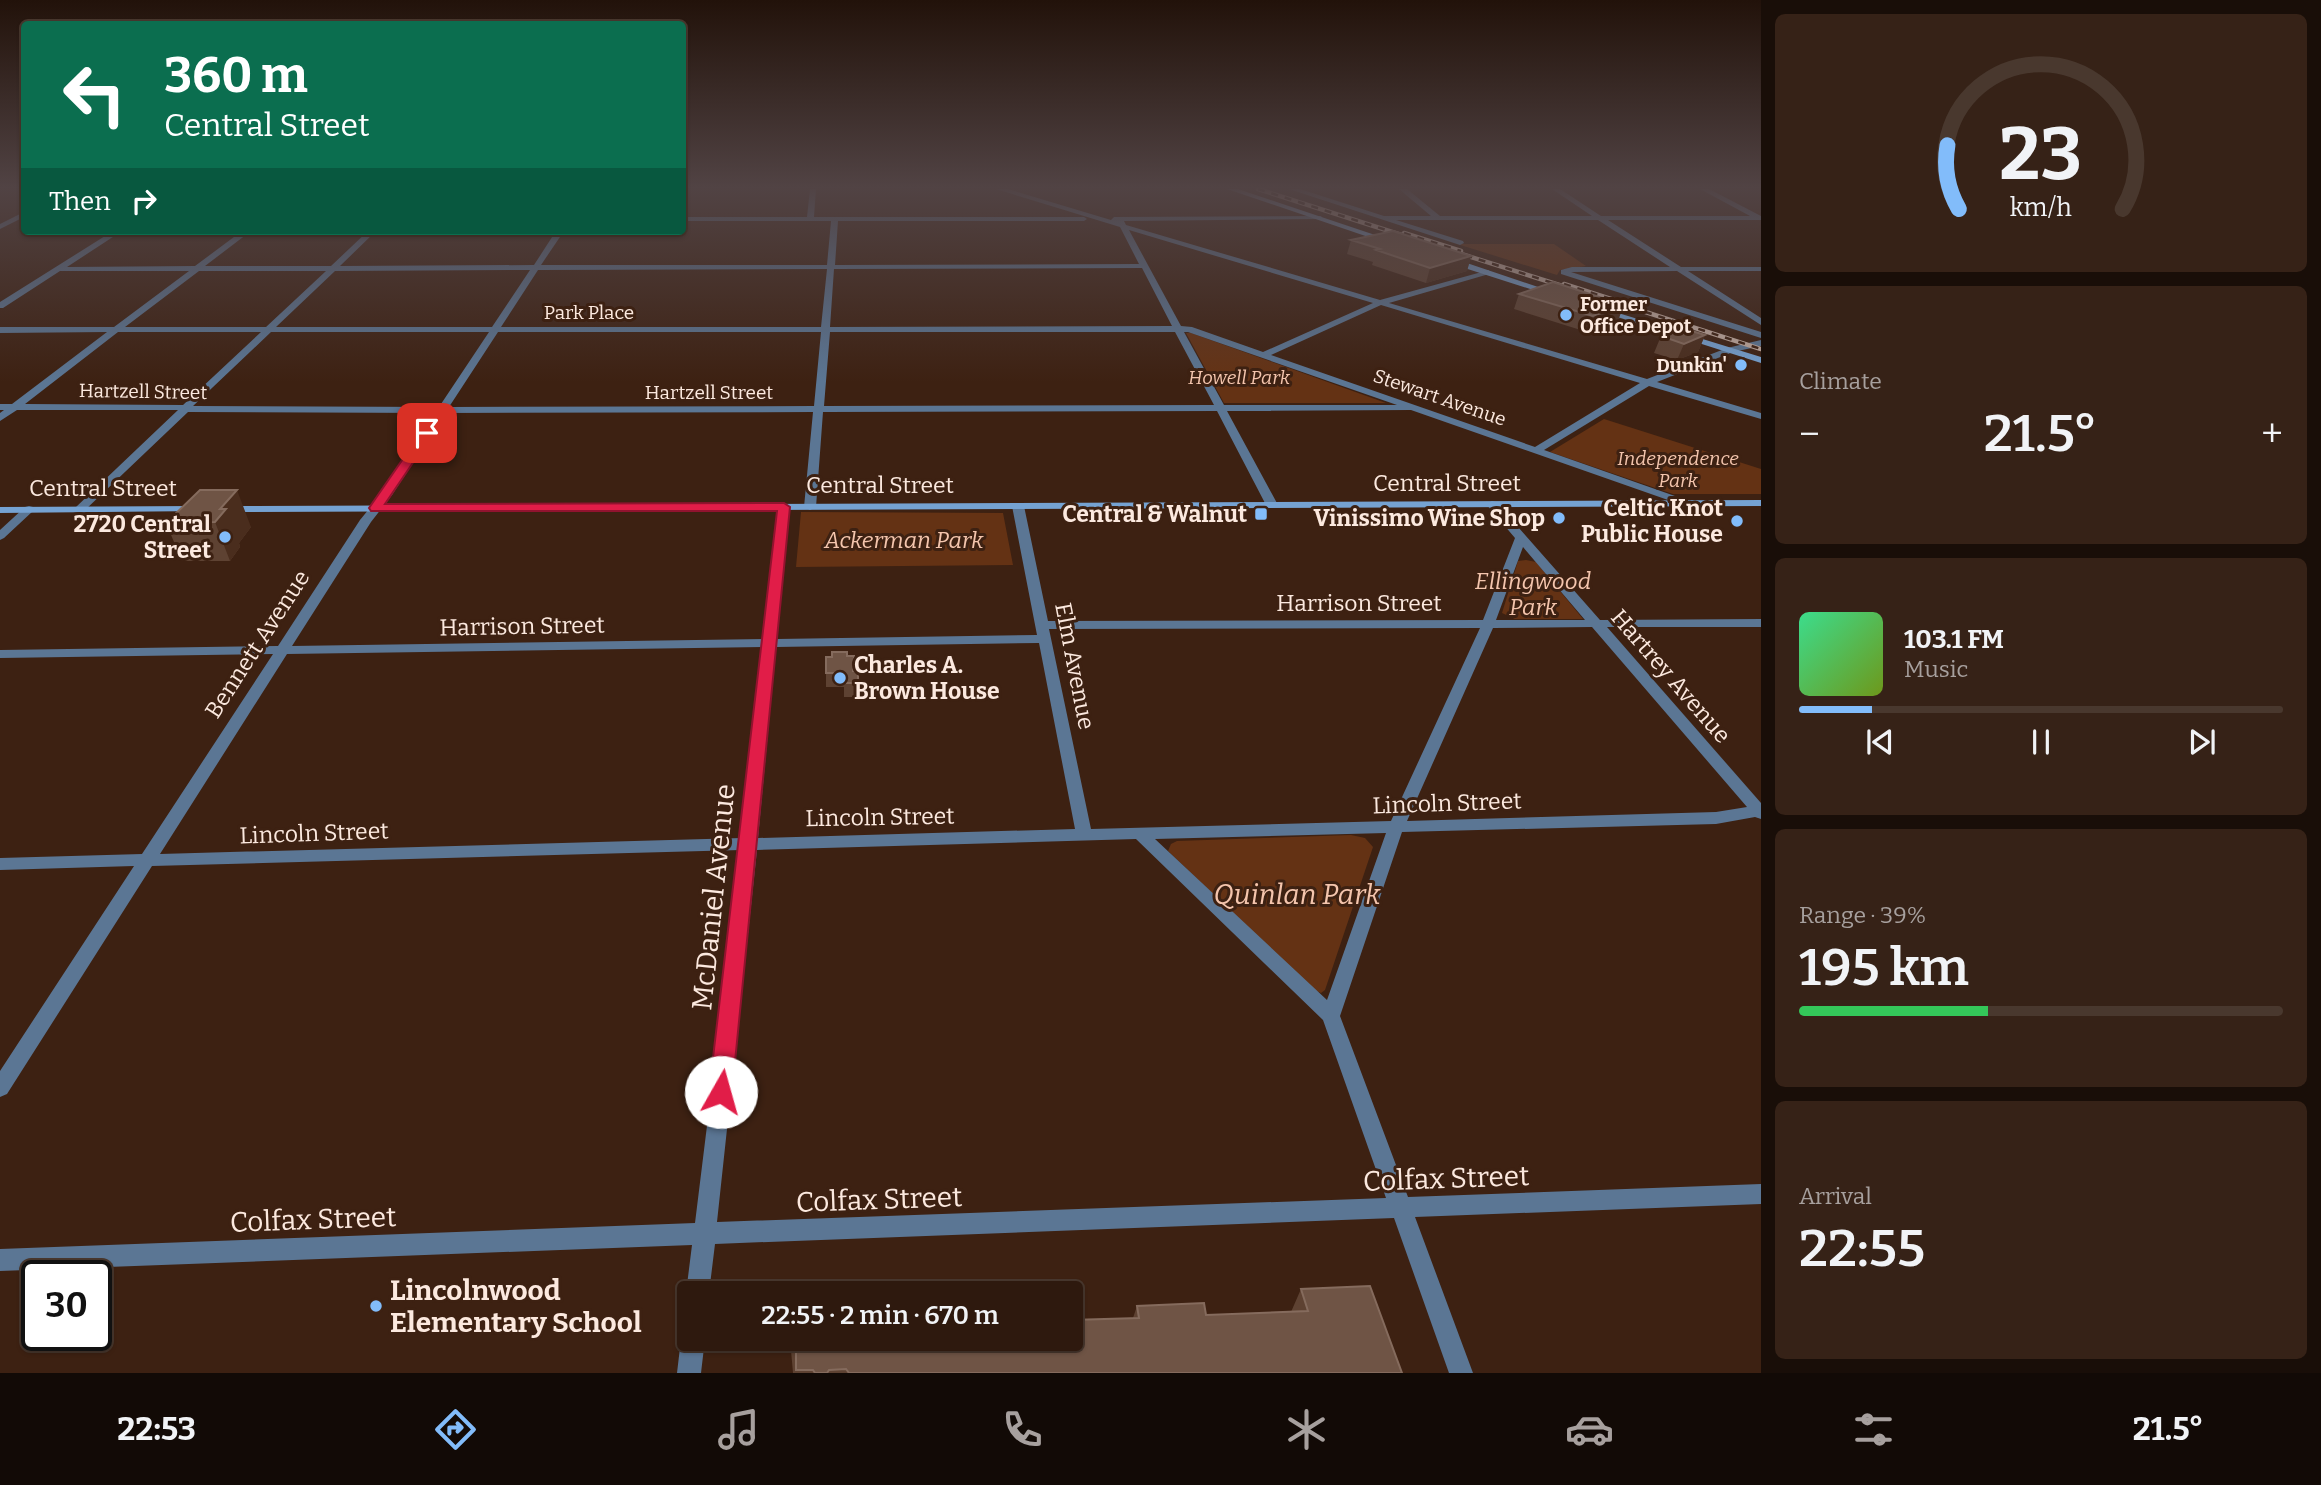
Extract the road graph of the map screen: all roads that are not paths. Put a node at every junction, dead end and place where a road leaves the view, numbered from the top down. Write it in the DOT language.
graph roads {
  1 [pos="84,253"];
  2 [pos="218,253"];
  3 [pos="349,253"];
  4 [pos="545,253"];
  5 [pos="832,253"];
  6 [pos="1138,253"];
  7 [pos="1224,253"];
  8 [pos="1655,253"];
  9 [pos="1448,260"];
  10 [pos="831,266"];
  11 [pos="1144,266"];
  12 [pos="536,267"];
  13 [pos="198,268"];
  14 [pos="333,268"];
  15 [pos="59,269"];
  16 [pos="1679,269"];
  17 [pos="1761,269"];
  18 [pos="1486,272"];
  19 [pos="1560,296"];
  20 [pos="1382,302"];
  21 [pos="0,306"];
  22 [pos="1597,308"];
  23 [pos="1761,322"];
  24 [pos="496,329"];
  25 [pos="826,329"];
  26 [pos="1179,329"];
  27 [pos="0,330"];
  28 [pos="117,330"];
  29 [pos="269,330"];
  30 [pos="1761,336"];
  31 [pos="1761,343"];
  32 [pos="1730,351"];
  33 [pos="1266,354"];
  34 [pos="1761,360"];
  35 [pos="1648,382"];
  36 [pos="0,407"];
  37 [pos="14,407"];
  38 [pos="1419,408"];
  39 [pos="186,409"];
  40 [pos="442,410"];
  41 [pos="818,410"];
  42 [pos="1222,410"];
  43 [pos="1761,416"];
  44 [pos="0,418"];
  45 [pos="1536,450"];
  46 [pos="1688,503"];
  47 [pos="1761,503"];
  48 [pos="1492,504"];
  49 [pos="1272,505"];
  50 [pos="1018,506"];
  51 [pos="784,507"];
  52 [pos="810,507"];
  53 [pos="376,508"];
  54 [pos="29,509"];
  55 [pos="80,509"];
  56 [pos="0,510"];
  57 [pos="0,536"];
  58 [pos="1521,538"];
  59 [pos="1595,623"];
  60 [pos="1488,624"];
  61 [pos="1761,624"];
  62 [pos="1043,632"];
  63 [pos="770,643"];
  64 [pos="282,650"];
  65 [pos="0,654"];
  66 [pos="1760,811"];
  67 [pos="1396,827"];
  68 [pos="1140,834"];
  69 [pos="1084,836"];
  70 [pos="749,843"];
  71 [pos="146,860"];
  72 [pos="0,864"];
  73 [pos="1331,1016"];
  74 [pos="0,1088"];
  75 [pos="1761,1194"];
  76 [pos="1401,1210"];
  77 [pos="704,1235"];
  78 [pos="0,1260"];
  79 [pos="699,1281"];
  80 [pos="692,1351"];
  81 [pos="689,1373"];
  82 [pos="1461,1373"];
  1 -- 15 [label="street"];
  2 -- 13 [label="street"];
  3 -- 14 [label="street"];
  4 -- 12 [label="street, Bennett Avenue"];
  5 -- 10 [label="street"];
  6 -- 11 [label="street"];
  7 -- 20 [label="street"];
  8 -- 16 [label="street"];
  9 -- 18 [label="main road"];
  10 -- 11 [label="street"];
  10 -- 12 [label="street"];
  10 -- 25 [label="street"];
  11 -- 26 [label="street"];
  12 -- 14 [label="street"];
  12 -- 24 [label="street, Bennett Avenue"];
  13 -- 14 [label="street"];
  13 -- 15 [label="street"];
  13 -- 28 [label="street"];
  14 -- 29 [label="street"];
  15 -- 21 [label="street"];
  16 -- 17 [label="street"];
  16 -- 23 [label="street"];
  16 -- 30 [label="street"];
  18 -- 19 [label="main road"];
  18 -- 20 [label="street"];
  20 -- 33 [label="street"];
  20 -- 35 [label="street"];
  22 -- 32 [label="main road"];
  24 -- 25 [label="street, Park Place"];
  24 -- 29 [label="street, Park Place"];
  24 -- 40 [label="street, Bennett Avenue"];
  25 -- 26 [label="street, Park Place"];
  25 -- 41 [label="street"];
  26 -- 33 [label="street, Stewart Avenue"];
  26 -- 42 [label="street"];
  27 -- 28 [label="street, Park Place"];
  28 -- 29 [label="street, Park Place"];
  28 -- 37 [label="street"];
  29 -- 39 [label="street"];
  30 -- 32 [label="street"];
  31 -- 32 [label="street"];
  32 -- 34 [label="main road"];
  32 -- 35 [label="street"];
  33 -- 38 [label="street, Stewart Avenue"];
  35 -- 43 [label="street"];
  35 -- 45 [label="street"];
  36 -- 37 [label="street, Hartzell Street"];
  37 -- 39 [label="street, Hartzell Street"];
  37 -- 44 [label="street"];
  38 -- 42 [label="street, Hartzell Street"];
  38 -- 45 [label="street, Stewart Avenue"];
  39 -- 40 [label="street, Hartzell Street"];
  39 -- 55 [label="street"];
  40 -- 41 [label="street, Hartzell Street"];
  40 -- 53 [label="street, Bennett Avenue"];
  41 -- 42 [label="street, Hartzell Street"];
  41 -- 52 [label="street"];
  42 -- 49 [label="street"];
  45 -- 46 [label="street, Stewart Avenue"];
  46 -- 47 [label="main road, Central Street"];
  46 -- 48 [label="main road, Central Street"];
  48 -- 49 [label="main road, Central Street"];
  48 -- 58 [label="street, Hartrey Avenue"];
  49 -- 50 [label="main road, Central Street"];
  50 -- 52 [label="main road, Central Street"];
  50 -- 62 [label="street, Elm Avenue"];
  51 -- 52 [label="main road, Central Street"];
  51 -- 53 [label="main road, Central Street"];
  51 -- 63 [label="street, McDaniel Avenue"];
  53 -- 55 [label="main road, Central Street"];
  53 -- 64 [label="street, Bennett Avenue"];
  54 -- 55 [label="main road, Central Street"];
  54 -- 56 [label="main road, Central Street"];
  54 -- 57 [label="street"];
  58 -- 59 [label="street, Hartrey Avenue"];
  58 -- 60 [label="street"];
  59 -- 60 [label="street, Harrison Street"];
  59 -- 61 [label="street, Harrison Street"];
  59 -- 66 [label="street, Hartrey Avenue"];
  60 -- 62 [label="street, Harrison Street"];
  60 -- 67 [label="street"];
  62 -- 63 [label="street, Harrison Street"];
  62 -- 69 [label="street, Elm Avenue"];
  63 -- 64 [label="street, Harrison Street"];
  63 -- 70 [label="street, McDaniel Avenue"];
  64 -- 65 [label="street, Harrison Street"];
  64 -- 71 [label="street, Bennett Avenue"];
  66 -- 67 [label="street, Lincoln Street"];
  67 -- 68 [label="street, Lincoln Street"];
  67 -- 73 [label="street"];
  68 -- 69 [label="street, Lincoln Street"];
  68 -- 73 [label="street"];
  69 -- 70 [label="street, Lincoln Street"];
  70 -- 71 [label="street, Lincoln Street"];
  70 -- 77 [label="street, McDaniel Avenue"];
  71 -- 72 [label="street, Lincoln Street"];
  71 -- 74 [label="street, Bennett Avenue"];
  73 -- 76 [label="street"];
  75 -- 76 [label="street, Colfax Street"];
  76 -- 77 [label="street, Colfax Street"];
  76 -- 82 [label="street"];
  77 -- 78 [label="street, Colfax Street"];
  77 -- 79 [label="street, McDaniel Avenue"];
  80 -- 81 [label="street"];
}
